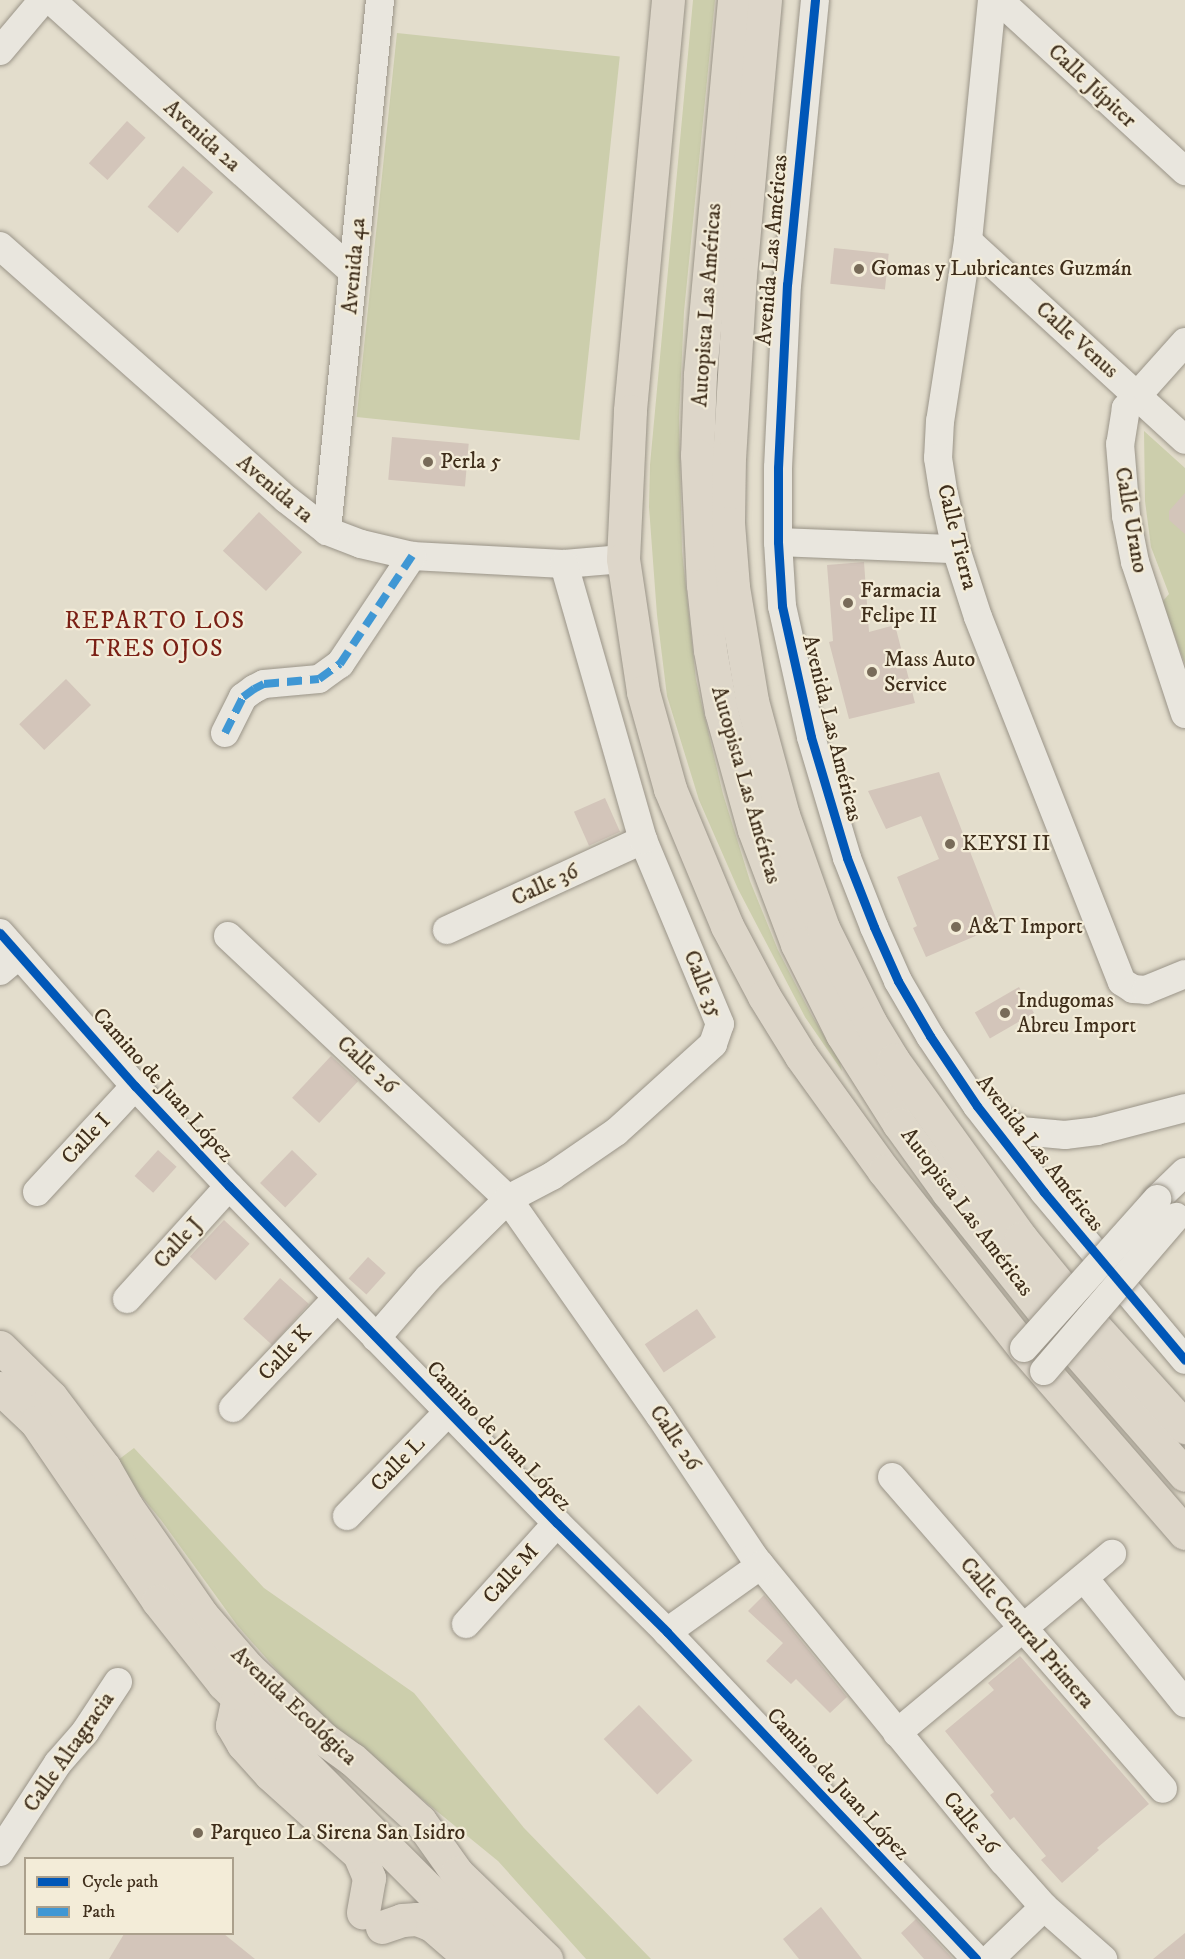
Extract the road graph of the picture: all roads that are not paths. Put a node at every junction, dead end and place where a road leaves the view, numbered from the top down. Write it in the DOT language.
graph roads {
  1 [pos="43,0"];
  2 [pos="51,0"];
  3 [pos="668,0"];
  4 [pos="734,0"];
  5 [pos="765,0"];
  6 [pos="815,0"];
  7 [pos="992,0"];
  8 [pos="999,0"];
  9 [pos="379,1"];
  10 [pos="0,51"];
  11 [pos="1185,171"];
  12 [pos="968,241"];
  13 [pos="0,246"];
  14 [pos="353,272"];
  15 [pos="1185,342"];
  16 [pos="1136,394"];
  17 [pos="1185,440"];
  18 [pos="327,531"];
  19 [pos="778,542"];
  20 [pos="956,549"];
  21 [pos="412,556"];
  22 [pos="623,559"];
  23 [pos="564,564"];
  24 [pos="1185,714"];
  25 [pos="225,733"];
  26 [pos="643,840"];
  27 [pos="447,930"];
  28 [pos="0,933"];
  29 [pos="228,936"];
  30 [pos="10,963"];
  31 [pos="1185,975"];
  32 [pos="135,1086"];
  33 [pos="977,1106"];
  34 [pos="1185,1108"];
  35 [pos="1185,1172"];
  36 [pos="229,1186"];
  37 [pos="37,1192"];
  38 [pos="508,1199"];
  39 [pos="1185,1209"];
  40 [pos="337,1298"];
  41 [pos="127,1299"];
  42 [pos="376,1338"];
  43 [pos="0,1347"];
  44 [pos="1034,1359"];
  45 [pos="1185,1360"];
  46 [pos="0,1388"];
  47 [pos="233,1408"];
  48 [pos="448,1412"];
  49 [pos="1185,1427"];
  50 [pos="1185,1475"];
  51 [pos="892,1477"];
  52 [pos="347,1516"];
  53 [pos="557,1524"];
  54 [pos="1185,1533"];
  55 [pos="1112,1554"];
  56 [pos="761,1565"];
  57 [pos="1083,1578"];
  58 [pos="466,1624"];
  59 [pos="1022,1628"];
  60 [pos="667,1632"];
  61 [pos="118,1682"];
  62 [pos="238,1697"];
  63 [pos="1185,1703"];
  64 [pos="897,1733"];
  65 [pos="324,1739"];
  66 [pos="1163,1789"];
  67 [pos="0,1852"];
  68 [pos="417,1875"];
  69 [pos="1044,1907"];
  70 [pos="471,1959"];
  71 [pos="507,1959"];
  72 [pos="524,1959"];
  73 [pos="546,1959"];
  74 [pos="976,1959"];
  75 [pos="990,1959"];
  76 [pos="1103,1959"];
  1 -- 10 [label="street"];
  2 -- 14 [label="street, Avenida 2a"];
  3 -- 22 [label="main road"];
  4 -- 50 [label="main road, Autopista Las Américas"];
  5 -- 49 [label="main road, Autopista Las Américas"];
  6 -- 19 [label="street, Avenida Las Américas"];
  7 -- 12 [label="street, Calle Tierra"];
  8 -- 11 [label="street, Calle Júpiter"];
  9 -- 14 [label="street, Avenida 4a"];
  12 -- 16 [label="street, Calle Venus"];
  12 -- 20 [label="street, Calle Tierra"];
  13 -- 18 [label="street, Avenida 1a"];
  14 -- 18 [label="street, Avenida 4a"];
  15 -- 16 [label="street, Calle Urano"];
  16 -- 17 [label="street, Calle Venus"];
  16 -- 24 [label="street, Calle Urano"];
  18 -- 21 [label="street, Avenida 1a"];
  19 -- 20 [label="street"];
  19 -- 33 [label="street, Avenida Las Américas"];
  20 -- 31 [label="street, Calle Tierra"];
  21 -- 23 [label="street, Avenida 1a"];
  21 -- 25 [label="street"];
  22 -- 23 [label="street, Avenida 1a"];
  22 -- 44 [label="main road"];
  23 -- 26 [label="street, Calle 35"];
  26 -- 27 [label="street, Calle 36"];
  26 -- 38 [label="street, Calle 35"];
  28 -- 30 [label="street, Camino de Juan López"];
  29 -- 38 [label="street, Calle 26"];
  30 -- 32 [label="street, Camino de Juan López"];
  32 -- 36 [label="street, Camino de Juan López"];
  32 -- 37 [label="street, Calle I"];
  33 -- 34 [label="street"];
  33 -- 45 [label="street, Avenida Las Américas"];
  35 -- 44 [label="street, bridge"];
  36 -- 40 [label="street, Camino de Juan López"];
  36 -- 41 [label="street, Calle J"];
  38 -- 42 [label="street, Calle 35"];
  38 -- 56 [label="street, Calle 26"];
  39 -- 44 [label="street, bridge"];
  40 -- 42 [label="street, Camino de Juan López"];
  40 -- 47 [label="street, Calle K"];
  42 -- 48 [label="street, Camino de Juan López"];
  43 -- 65 [label="main road, Avenida Ecológica"];
  44 -- 54 [label="main road"];
  46 -- 62 [label="main road, Avenida Ecológica"];
  48 -- 52 [label="street, Calle L"];
  48 -- 53 [label="street, Camino de Juan López"];
  51 -- 59 [label="street, Calle Central Primera"];
  53 -- 58 [label="street, Calle M"];
  53 -- 60 [label="street, Camino de Juan López"];
  55 -- 57 [label="street"];
  56 -- 60 [label="street"];
  56 -- 64 [label="street, Calle 26"];
  57 -- 59 [label="street"];
  57 -- 63 [label="street"];
  59 -- 64 [label="street"];
  59 -- 66 [label="street, Calle Central Primera"];
  60 -- 74 [label="street, Camino de Juan López"];
  61 -- 67 [label="street, Calle Altagracia"];
  62 -- 68 [label="main road, Avenida Ecológica"];
  62 -- 70 [label="main road"];
  64 -- 69 [label="street, Calle 26"];
  65 -- 68 [label="main road"];
  65 -- 73 [label="main road, Avenida Ecológica"];
  68 -- 71 [label="main road, Avenida Ecológica"];
  68 -- 72 [label="main road"];
  69 -- 75 [label="street"];
  69 -- 76 [label="street, Calle 26"];
}
